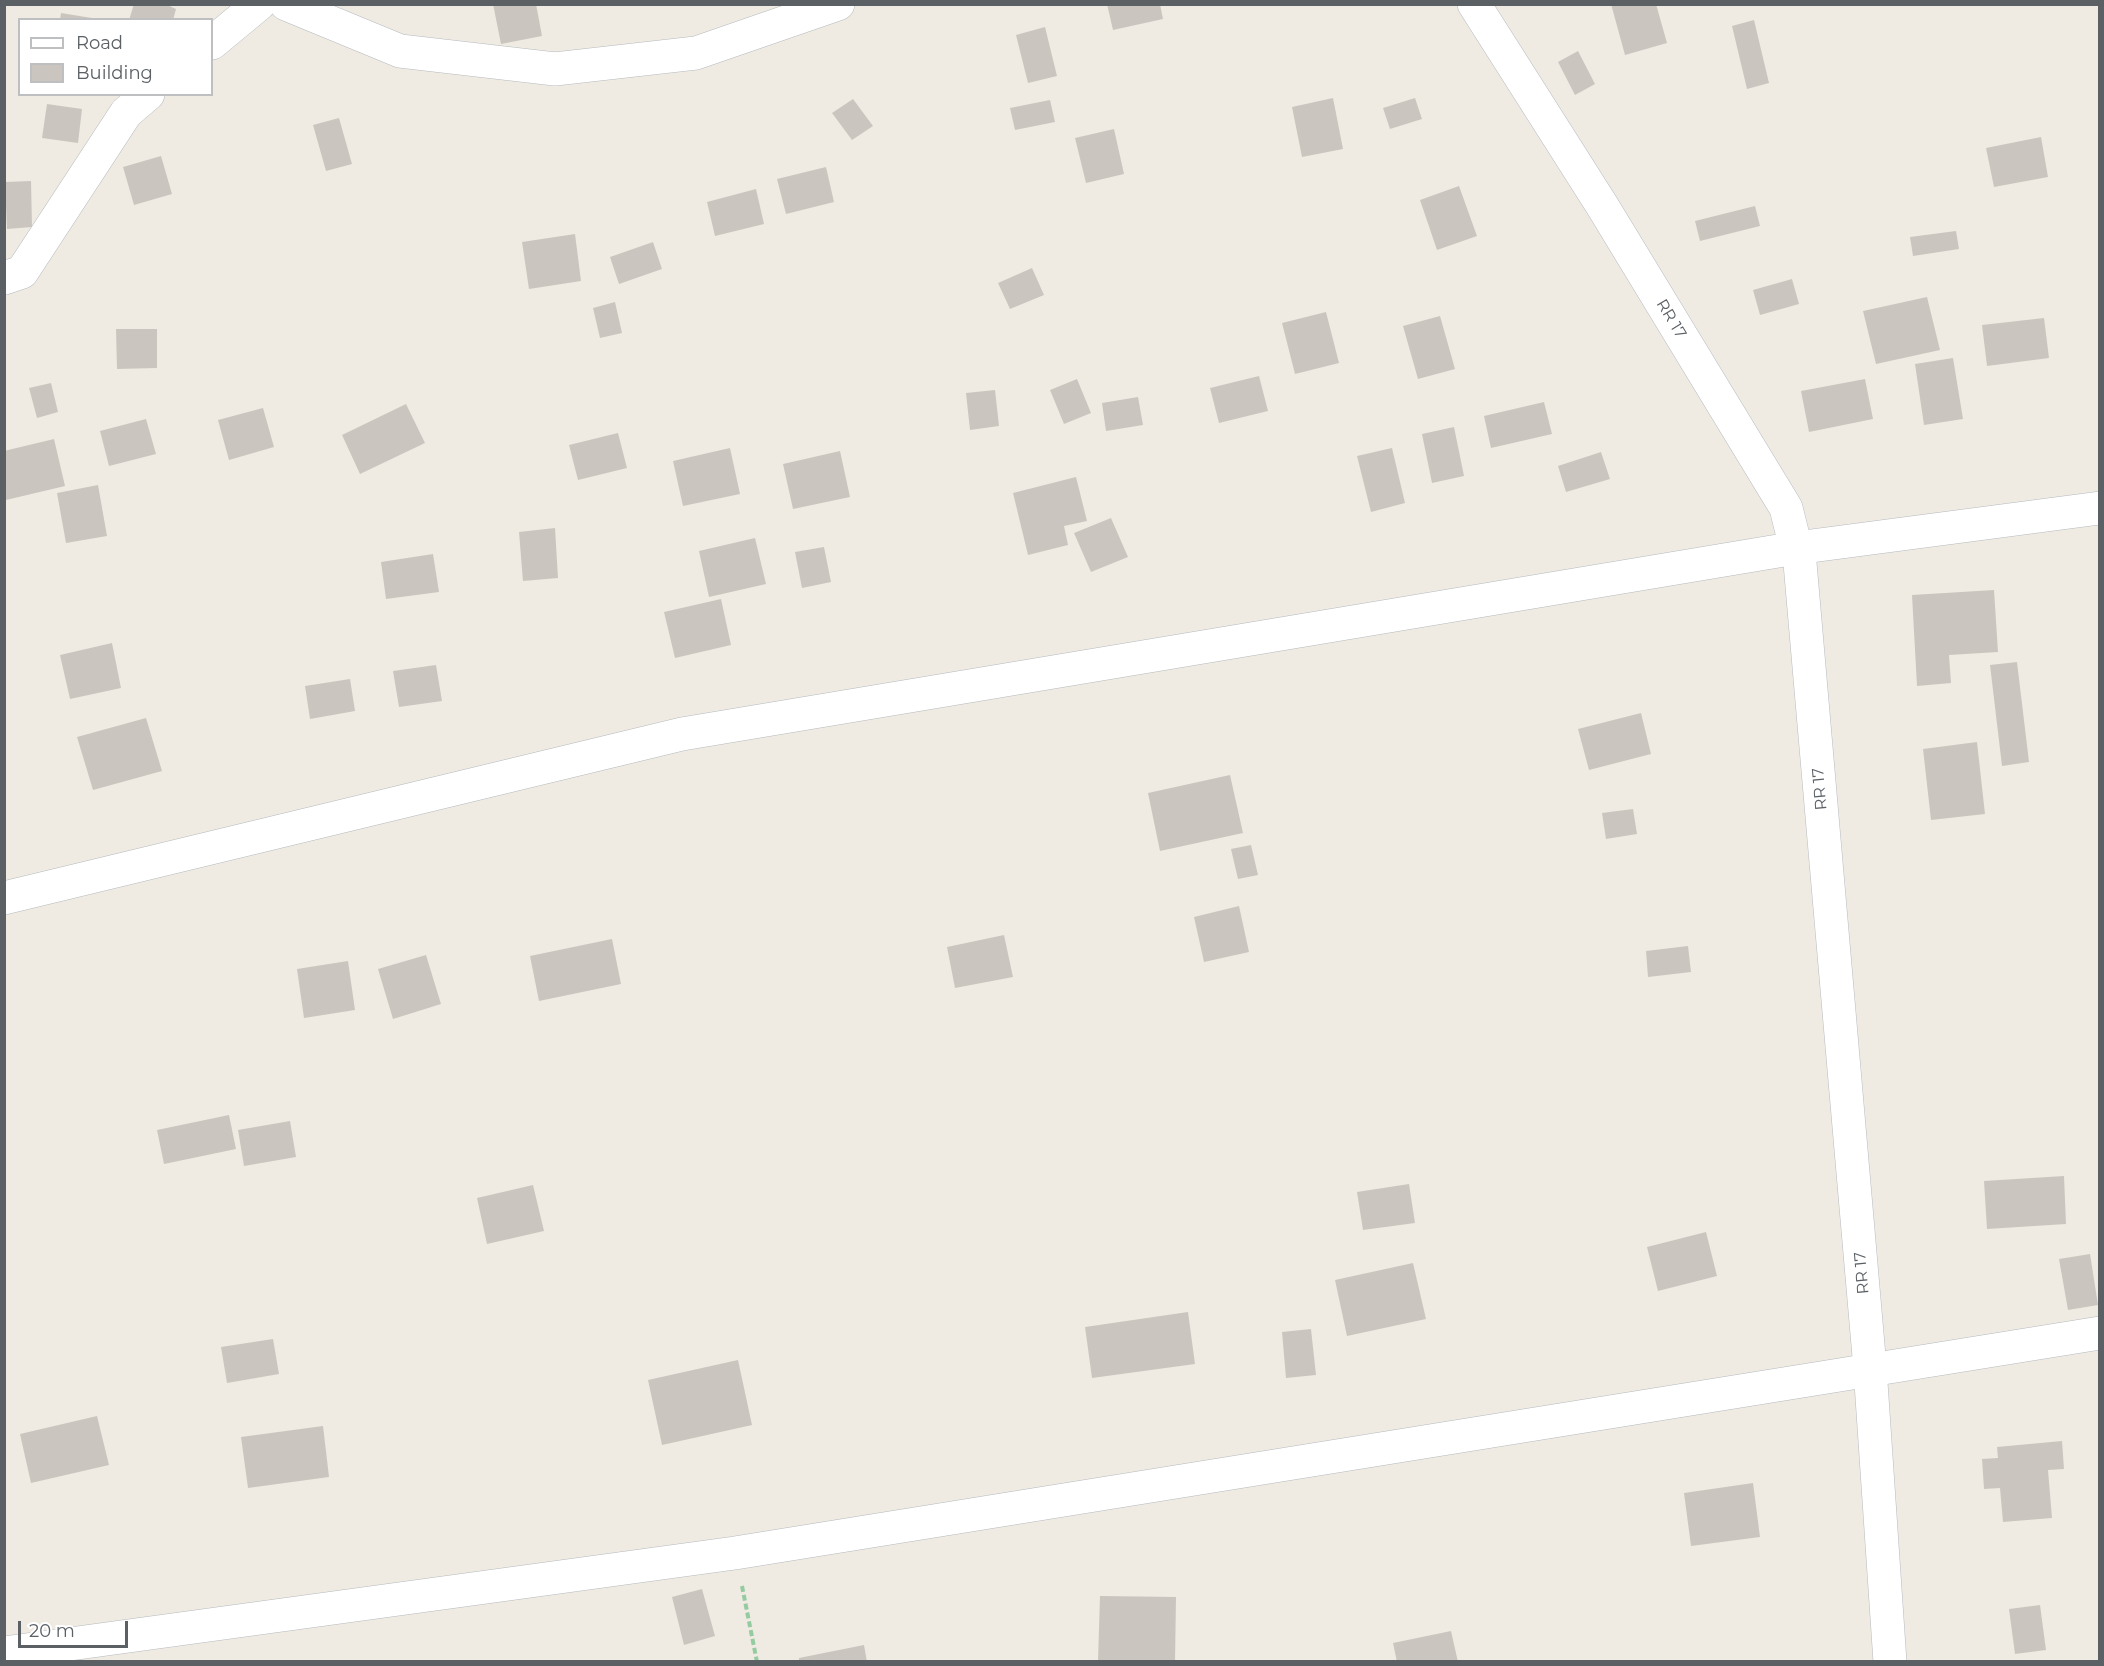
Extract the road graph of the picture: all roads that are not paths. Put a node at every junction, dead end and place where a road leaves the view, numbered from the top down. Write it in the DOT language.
graph roads {
  1 [pos="259,4"];
  2 [pos="286,4"];
  3 [pos="838,4"];
  4 [pos="1474,4"];
  5 [pos="213,42"];
  6 [pos="146,96"];
  7 [pos="4,278"];
  8 [pos="2100,508"];
  9 [pos="1796,548"];
  10 [pos="4,898"];
  11 [pos="2100,1333"];
  12 [pos="1870,1368"];
  13 [pos="4,1653"];
  14 [pos="1890,1662"];
  1 -- 5 [label="street"];
  2 -- 3 [label="street"];
  4 -- 9 [label="street, RR 17 / RR 17"];
  6 -- 7 [label="street"];
  8 -- 9 [label="street"];
  9 -- 10 [label="street"];
  9 -- 12 [label="street, RR 17 / RR 17"];
  11 -- 12 [label="street"];
  12 -- 13 [label="street"];
  12 -- 14 [label="street, RR 17 / RR 17"];
}
